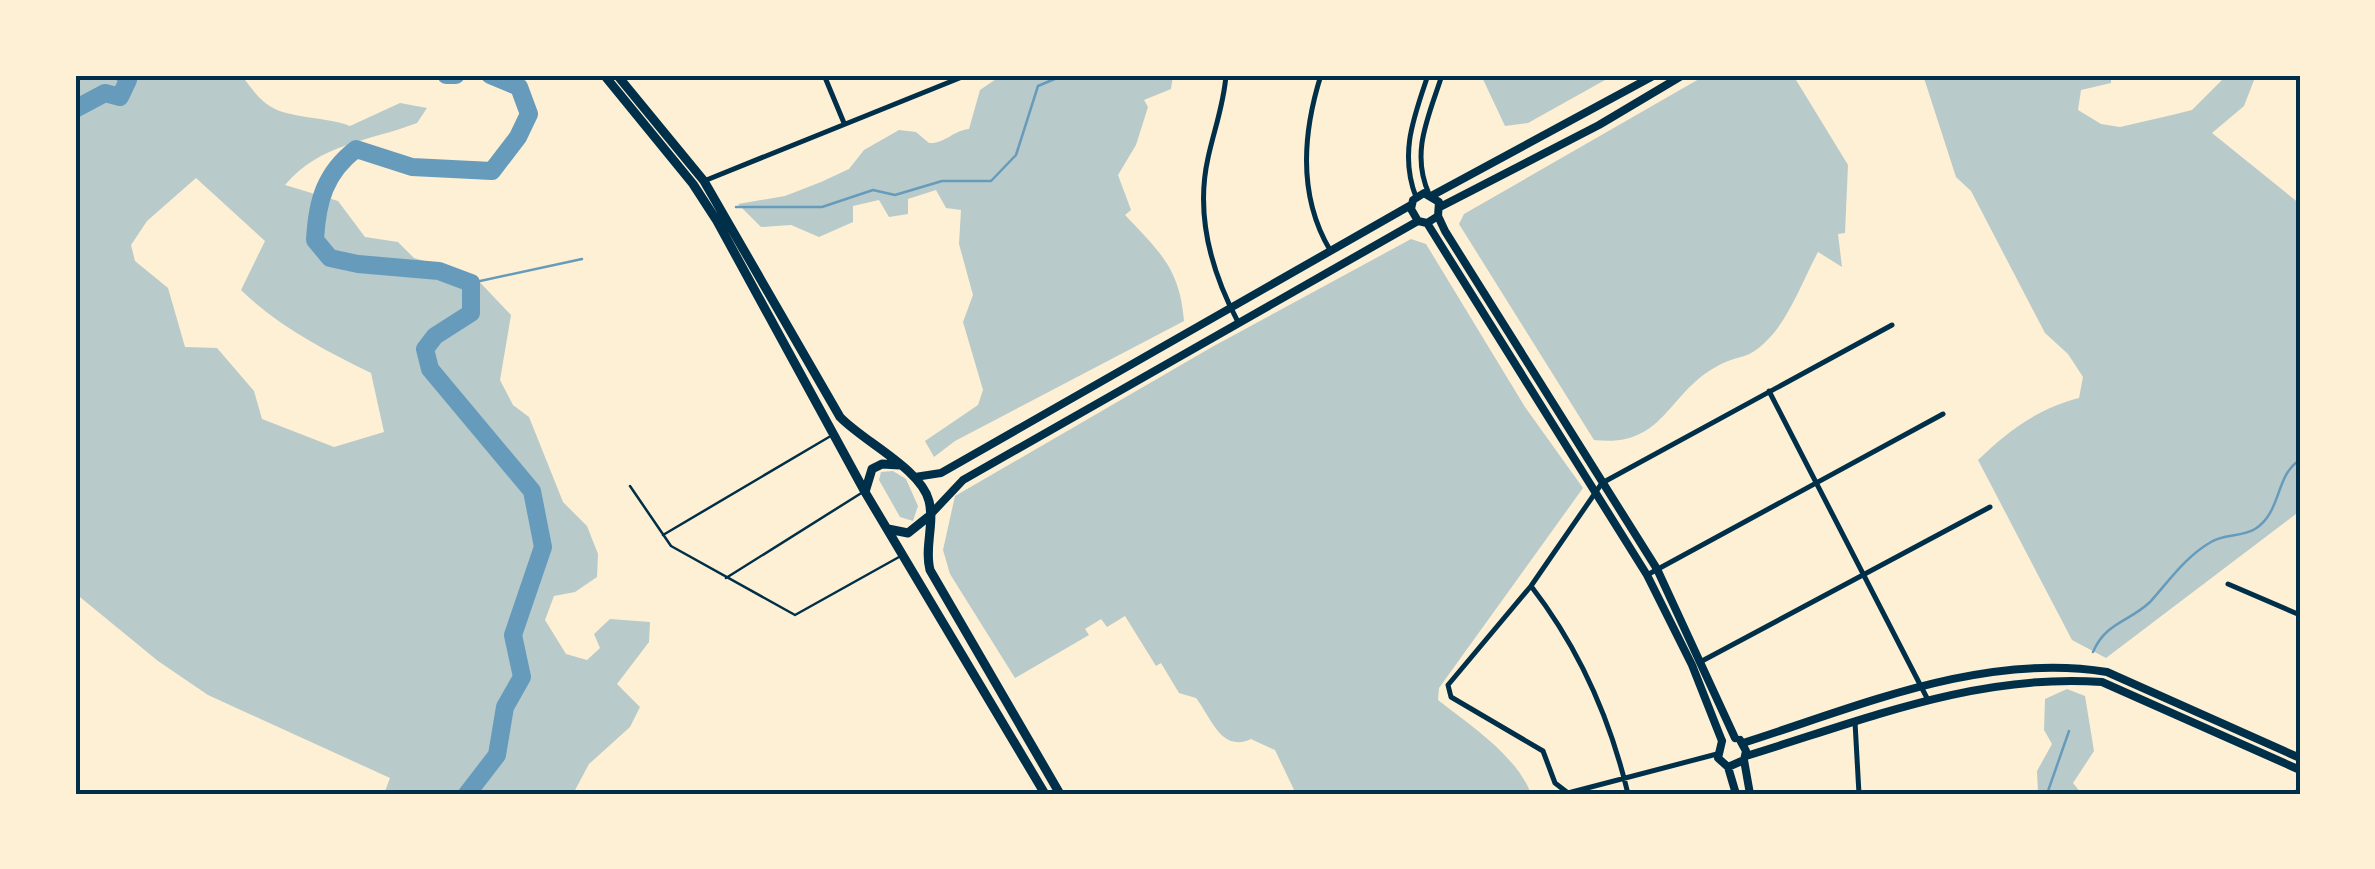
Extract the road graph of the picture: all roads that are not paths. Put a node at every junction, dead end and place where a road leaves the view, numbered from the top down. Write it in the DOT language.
graph roads {
  1 [pos="604,75"];
  2 [pos="618,75"];
  3 [pos="824,75"];
  4 [pos="968,75"];
  5 [pos="1226,75"];
  6 [pos="1321,75"];
  7 [pos="1428,75"];
  8 [pos="1442,75"];
  9 [pos="1655,75"];
  10 [pos="1683,75"];
  11 [pos="844,123"];
  12 [pos="704,181"];
  13 [pos="1431,195"];
  14 [pos="1413,201"];
  15 [pos="1439,212"];
  16 [pos="1422,222"];
  17 [pos="1332,252"];
  18 [pos="1231,309"];
  19 [pos="1238,322"];
  20 [pos="1892,325"];
  21 [pos="1770,392"];
  22 [pos="1943,414"];
  23 [pos="834,434"];
  24 [pos="904,466"];
  25 [pos="915,477"];
  26 [pos="1602,482"];
  27 [pos="1817,482"];
  28 [pos="630,486"];
  29 [pos="864,492"];
  30 [pos="1595,492"];
  31 [pos="1990,507"];
  32 [pos="931,514"];
  33 [pos="888,529"];
  34 [pos="663,535"];
  35 [pos="905,554"];
  36 [pos="1656,569"];
  37 [pos="1865,574"];
  38 [pos="1647,575"];
  39 [pos="725,578"];
  40 [pos="2228,584"];
  41 [pos="1531,586"];
  42 [pos="2300,615"];
  43 [pos="1702,661"];
  44 [pos="2107,672"];
  45 [pos="2102,682"];
  46 [pos="1925,687"];
  47 [pos="1928,700"];
  48 [pos="1854,722"];
  49 [pos="1739,740"];
  50 [pos="1722,741"];
  51 [pos="1717,754"];
  52 [pos="1745,758"];
  53 [pos="2300,758"];
  54 [pos="1728,767"];
  55 [pos="2300,770"];
  56 [pos="1624,776"];
  57 [pos="1046,794"];
  58 [pos="1060,794"];
  59 [pos="1628,794"];
  60 [pos="1736,794"];
  61 [pos="1750,794"];
  62 [pos="1859,794"];
  1 -- 23 [label="highway"];
  2 -- 12 [label="highway"];
  3 -- 11 [label="street"];
  4 -- 11 [label="street"];
  5 -- 18 [label="street"];
  6 -- 17 [label="street"];
  7 -- 14 [label="street"];
  8 -- 13 [label="street"];
  9 -- 13 [label="street"];
  10 -- 15 [label="street"];
  11 -- 12 [label="street"];
  12 -- 24 [label="highway"];
  13 -- 14 [label="street"];
  13 -- 15 [label="street"];
  14 -- 16 [label="street"];
  14 -- 17 [label="street"];
  15 -- 16 [label="street"];
  15 -- 26 [label="street"];
  16 -- 19 [label="street"];
  16 -- 30 [label="street"];
  17 -- 18 [label="street"];
  18 -- 19 [label="street"];
  18 -- 25 [label="street"];
  19 -- 32 [label="street"];
  20 -- 21 [label="street"];
  21 -- 26 [label="street"];
  21 -- 27 [label="street"];
  22 -- 27 [label="street"];
  23 -- 29 [label="highway"];
  23 -- 34 [label="lane"];
  24 -- 25 [label="highway"];
  24 -- 29 [label="highway"];
  25 -- 32 [label="highway"];
  26 -- 30 [label="street"];
  26 -- 36 [label="street"];
  27 -- 36 [label="street"];
  27 -- 37 [label="street"];
  28 -- 34 [label="lane"];
  29 -- 33 [label="highway"];
  29 -- 39 [label="lane"];
  30 -- 38 [label="street"];
  30 -- 41 [label="street"];
  31 -- 37 [label="street"];
  32 -- 33 [label="highway"];
  32 -- 58 [label="highway"];
  33 -- 35 [label="highway"];
  34 -- 39 [label="lane"];
  35 -- 39 [label="lane"];
  35 -- 57 [label="highway"];
  36 -- 38 [label="street"];
  36 -- 43 [label="street"];
  37 -- 43 [label="street"];
  37 -- 46 [label="street"];
  38 -- 50 [label="street"];
  40 -- 42 [label="street"];
  41 -- 56 [label="street"];
  41 -- 56 [label="street"];
  43 -- 49 [label="street"];
  44 -- 45 [label="street"];
  44 -- 46 [label="street"];
  44 -- 53 [label="street"];
  45 -- 47 [label="street"];
  45 -- 55 [label="street"];
  46 -- 47 [label="street"];
  46 -- 49 [label="street"];
  47 -- 48 [label="street"];
  48 -- 52 [label="street"];
  48 -- 62 [label="street"];
  49 -- 50 [label="street"];
  49 -- 52 [label="street"];
  50 -- 51 [label="street"];
  51 -- 54 [label="street"];
  51 -- 56 [label="street"];
  52 -- 54 [label="street"];
  52 -- 61 [label="street"];
  54 -- 60 [label="street"];
  56 -- 59 [label="street"];
}
